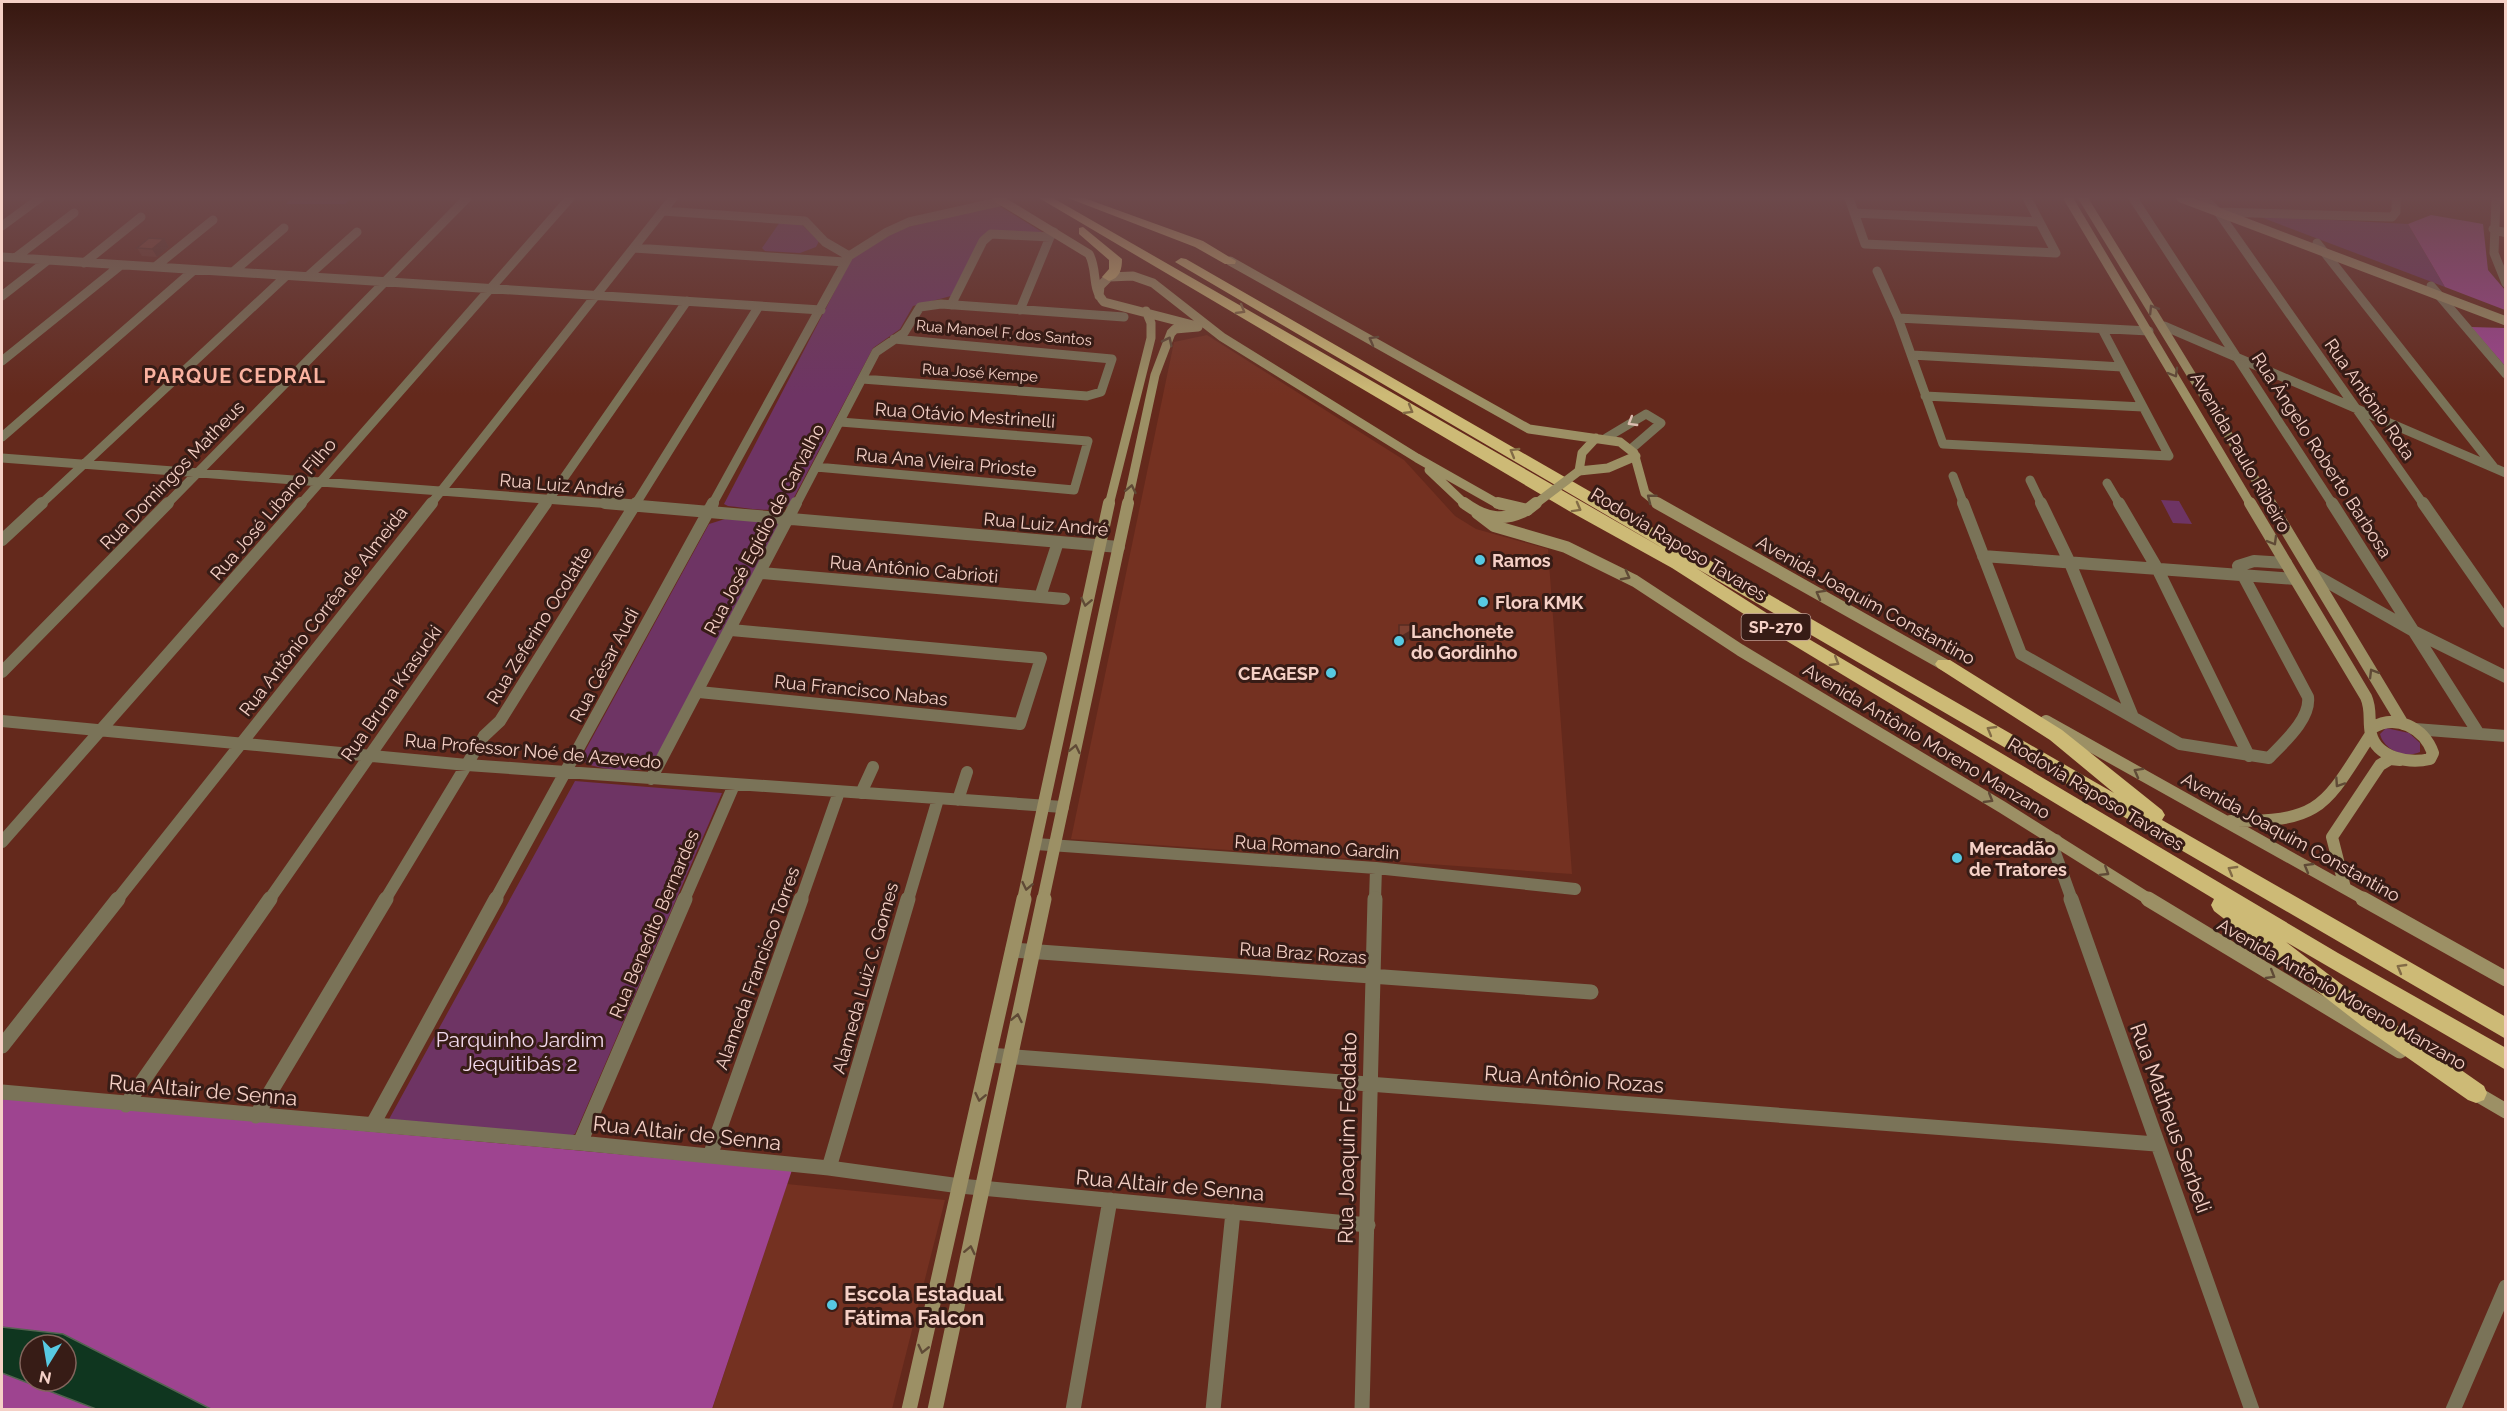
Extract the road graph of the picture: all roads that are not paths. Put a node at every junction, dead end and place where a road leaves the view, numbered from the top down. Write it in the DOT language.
graph roads {
  1 [pos="43,264"];
  2 [pos="107,264"];
  3 [pos="159,264"];
  4 [pos="242,264"];
  5 [pos="322,264"];
  6 [pos="403,264"];
  7 [pos="512,264"];
  8 [pos="621,264"];
  9 [pos="845,264"];
  10 [pos="972,264"];
  11 [pos="1040,264"];
  12 [pos="1095,264"];
  13 [pos="1115,264"];
  14 [pos="1156,264"];
  15 [pos="1185,264"];
  16 [pos="1235,264"];
  17 [pos="2108,264"];
  18 [pos="2125,264"];
  19 [pos="2176,264"];
  20 [pos="2255,264"];
  21 [pos="2334,264"];
  22 [pos="2356,264"];
  23 [pos="2372,264"];
  24 [pos="121,265"];
  25 [pos="155,267"];
  26 [pos="194,270"];
  27 [pos="1877,271"];
  28 [pos="233,272"];
  29 [pos="2501,272"];
  30 [pos="286,276"];
  31 [pos="307,277"];
  32 [pos="1109,277"];
  33 [pos="385,282"];
  34 [pos="2505,283"];
  35 [pos="2431,286"];
  36 [pos="490,289"];
  37 [pos="2439,295"];
  38 [pos="2,296"];
  39 [pos="597,296"];
  40 [pos="1099,296"];
  41 [pos="687,301"];
  42 [pos="951,305"];
  43 [pos="759,306"];
  44 [pos="1020,309"];
  45 [pos="821,310"];
  46 [pos="1146,311"];
  47 [pos="2505,314"];
  48 [pos="1124,317"];
  49 [pos="1898,318"];
  50 [pos="2505,321"];
  51 [pos="2164,326"];
  52 [pos="1198,327"];
  53 [pos="2147,327"];
  54 [pos="2102,329"];
  55 [pos="1222,337"];
  56 [pos="893,339"];
  57 [pos="1912,355"];
  58 [pos="2239,360"];
  59 [pos="2,361"];
  60 [pos="2122,366"];
  61 [pos="2505,374"];
  62 [pos="862,379"];
  63 [pos="1095,395"];
  64 [pos="1925,396"];
  65 [pos="2143,407"];
  66 [pos="2358,409"];
  67 [pos="840,422"];
  68 [pos="2,437"];
  69 [pos="1601,438"];
  70 [pos="1633,453"];
  71 [pos="2,458"];
  72 [pos="1417,458"];
  73 [pos="83,464"];
  74 [pos="816,467"];
  75 [pos="2495,468"];
  76 [pos="1579,471"];
  77 [pos="197,473"];
  78 [pos="2505,473"];
  79 [pos="1953,476"];
  80 [pos="2030,480"];
  81 [pos="319,483"];
  82 [pos="2107,483"];
  83 [pos="1074,490"];
  84 [pos="440,492"];
  85 [pos="547,500"];
  86 [pos="633,507"];
  87 [pos="1527,510"];
  88 [pos="706,513"];
  89 [pos="1477,513"];
  90 [pos="790,517"];
  91 [pos="2,540"];
  92 [pos="1058,542"];
  93 [pos="1100,546"];
  94 [pos="1119,547"];
  95 [pos="1983,556"];
  96 [pos="2070,563"];
  97 [pos="2286,563"];
  98 [pos="2157,568"];
  99 [pos="761,573"];
  100 [pos="2315,575"];
  101 [pos="2243,576"];
  102 [pos="2295,579"];
  103 [pos="1040,597"];
  104 [pos="1064,599"];
  105 [pos="2505,622"];
  106 [pos="731,630"];
  107 [pos="2417,633"];
  108 [pos="1944,664"];
  109 [pos="2,672"];
  110 [pos="2505,677"];
  111 [pos="699,692"];
  112 [pos="2133,717"];
  113 [pos="2,721"];
  114 [pos="2409,726"];
  115 [pos="100,730"];
  116 [pos="2371,731"];
  117 [pos="2479,734"];
  118 [pos="2505,736"];
  119 [pos="240,743"];
  120 [pos="370,756"];
  121 [pos="2249,756"];
  122 [pos="2402,760"];
  123 [pos="467,765"];
  124 [pos="873,767"];
  125 [pos="967,772"];
  126 [pos="566,773"];
  127 [pos="651,779"];
  128 [pos="2029,779"];
  129 [pos="734,785"];
  130 [pos="839,792"];
  131 [pos="861,794"];
  132 [pos="938,799"];
  133 [pos="958,800"];
  134 [pos="1044,805"];
  135 [pos="1063,807"];
  136 [pos="2228,822"];
  137 [pos="2056,840"];
  138 [pos="2,842"];
  139 [pos="1036,844"];
  140 [pos="1056,846"];
  141 [pos="2196,849"];
  142 [pos="1376,868"];
  143 [pos="2345,888"];
  144 [pos="1575,889"];
  145 [pos="1013,950"];
  146 [pos="1032,950"];
  147 [pos="1373,976"];
  148 [pos="2505,979"];
  149 [pos="2425,982"];
  150 [pos="1591,992"];
  151 [pos="2505,1022"];
  152 [pos="2505,1029"];
  153 [pos="2,1046"];
  154 [pos="989,1055"];
  155 [pos="1009,1057"];
  156 [pos="2505,1060"];
  157 [pos="1371,1084"];
  158 [pos="2,1092"];
  159 [pos="2476,1093"];
  160 [pos="126,1105"];
  161 [pos="2505,1111"];
  162 [pos="255,1116"];
  163 [pos="373,1124"];
  164 [pos="580,1143"];
  165 [pos="2156,1144"];
  166 [pos="710,1156"];
  167 [pos="829,1168"];
  168 [pos="960,1186"];
  169 [pos="983,1188"];
  170 [pos="1110,1200"];
  171 [pos="1233,1212"];
  172 [pos="1368,1225"];
  173 [pos="2505,1287"];
  174 [pos="909,1410"];
  175 [pos="935,1410"];
  176 [pos="1073,1410"];
  177 [pos="1213,1410"];
  178 [pos="1362,1410"];
  179 [pos="2252,1410"];
  180 [pos="2453,1410"];
  1 -- 38 [label="street"];
  2 -- 24 [label="street"];
  3 -- 25 [label="street"];
  4 -- 28 [label="street"];
  5 -- 31 [label="street"];
  6 -- 33 [label="street, Rua Domingos Matheus"];
  7 -- 36 [label="street, Rua José Líbano Filho"];
  8 -- 39 [label="street, Rua Antônio Corrêa de Almeida"];
  9 -- 45 [label="street, Rua César Audi"];
  10 -- 42 [label="street"];
  11 -- 44 [label="street"];
  12 -- 40 [label="main road"];
  13 -- 32 [label="highway"];
  14 -- 128 [label="highway, Rodovia Raposo Tavares / SP-270, one-way"];
  141 -- 15 [label="highway, Rodovia Raposo Tavares / SP-270, one-way"];
  69 -- 16 [label="main road, one-way"];
  17 -- 53 [label="main road, Avenida Paulo Ribeiro"];
  51 -- 18 [label="main road, one-way"];
  19 -- 58 [label="street, Rua Ângelo Roberto Barbosa"];
  20 -- 66 [label="street, Rua Antônio Rota"];
  21 -- 75 [label="street"];
  22 -- 37 [label="main road"];
  23 -- 35 [label="main road"];
  24 -- 25 [label="street"];
  24 -- 59 [label="street"];
  25 -- 26 [label="street"];
  26 -- 28 [label="street"];
  26 -- 68 [label="street"];
  27 -- 49 [label="street"];
  28 -- 30 [label="street"];
  29 -- 34 [label="street"];
  30 -- 31 [label="street"];
  30 -- 73 [label="street"];
  31 -- 33 [label="street"];
  32 -- 40 [label="main road"];
  32 -- 55 [label="main road, Avenida Antônio Moreno Manzano"];
  33 -- 36 [label="street"];
  33 -- 77 [label="street, Rua Domingos Matheus"];
  35 -- 37 [label="street"];
  35 -- 47 [label="main road"];
  36 -- 39 [label="street"];
  36 -- 81 [label="street, Rua José Líbano Filho"];
  37 -- 50 [label="main road"];
  37 -- 61 [label="street"];
  39 -- 41 [label="street"];
  39 -- 84 [label="street, Rua Antônio Corrêa de Almeida"];
  40 -- 46 [label="main road, Avenida Antônio Moreno Manzano"];
  41 -- 43 [label="street"];
  41 -- 85 [label="street, Rua Bruna Krasucki"];
  42 -- 44 [label="street"];
  42 -- 56 [label="street, Rua José Egídio de Carvalho"];
  43 -- 45 [label="street"];
  43 -- 86 [label="street, Rua Zeferino Ocolatte"];
  44 -- 48 [label="street"];
  45 -- 88 [label="street, Rua César Audi"];
  46 -- 52 [label="main road, Avenida Antônio Moreno Manzano"];
  46 -- 93 [label="main road"];
  49 -- 54 [label="street"];
  49 -- 57 [label="street"];
  51 -- 58 [label="street"];
  51 -- 100 [label="main road"];
  52 -- 55 [label="main road, Avenida Antônio Moreno Manzano"];
  94 -- 52 [label="main road, one-way"];
  53 -- 54 [label="street"];
  53 -- 97 [label="main road, Avenida Paulo Ribeiro, one-way"];
  54 -- 60 [label="street"];
  55 -- 72 [label="main road, Avenida Antônio Moreno Manzano"];
  56 -- 62 [label="street, Rua José Egídio de Carvalho"];
  56 -- 63 [label="street, Rua Manoel F. dos Santos"];
  57 -- 60 [label="street"];
  57 -- 64 [label="street"];
  58 -- 66 [label="street"];
  58 -- 107 [label="street, Rua Ângelo Roberto Barbosa"];
  60 -- 65 [label="street"];
  62 -- 63 [label="street, Rua José Kempe"];
  62 -- 67 [label="street, Rua José Egídio de Carvalho"];
  64 -- 65 [label="street"];
  64 -- 65 [label="street"];
  66 -- 75 [label="street"];
  66 -- 105 [label="street, Rua Antônio Rota"];
  67 -- 74 [label="street, Rua José Egídio de Carvalho"];
  67 -- 83 [label="street, Rua Otávio Mestrinelli"];
  69 -- 70 [label="main road"];
  70 -- 69 [label="street, one-way"];
  69 -- 76 [label="main road"];
  70 -- 76 [label="main road"];
  108 -- 70 [label="main road, Avenida Joaquim Constantino, one-way"];
  71 -- 73 [label="street, Rua Luiz André"];
  72 -- 87 [label="main road, Avenida Antônio Moreno Manzano"];
  72 -- 89 [label="main road, Avenida Antônio Moreno Manzano"];
  73 -- 77 [label="street, Rua Luiz André"];
  73 -- 91 [label="street"];
  74 -- 83 [label="street, Rua Ana Vieira Prioste"];
  74 -- 90 [label="street, Rua José Egídio de Carvalho"];
  75 -- 78 [label="street"];
  76 -- 87 [label="main road, bridge"];
  77 -- 81 [label="street, Rua Luiz André"];
  77 -- 109 [label="street, Rua Domingos Matheus"];
  79 -- 95 [label="street"];
  80 -- 96 [label="street"];
  81 -- 84 [label="street, Rua Luiz André"];
  81 -- 115 [label="street, Rua José Líbano Filho"];
  82 -- 98 [label="street"];
  84 -- 85 [label="street, Rua Luiz André"];
  84 -- 119 [label="street, Rua Antônio Corrêa de Almeida"];
  85 -- 86 [label="street, Rua Luiz André"];
  85 -- 120 [label="street, Rua Bruna Krasucki"];
  86 -- 88 [label="street, Rua Luiz André"];
  86 -- 123 [label="street, Rua Zeferino Ocolatte"];
  87 -- 89 [label="main road"];
  88 -- 90 [label="street, Rua Luiz André"];
  88 -- 126 [label="street, Rua César Audi"];
  89 -- 137 [label="main road, Avenida Antônio Moreno Manzano, one-way"];
  90 -- 92 [label="street, Rua Luiz André"];
  90 -- 99 [label="street, Rua José Egídio de Carvalho"];
  92 -- 93 [label="street, Rua Luiz André"];
  92 -- 103 [label="street"];
  93 -- 94 [label="street, Rua Luiz André"];
  93 -- 134 [label="main road, one-way"];
  135 -- 94 [label="main road, one-way"];
  95 -- 96 [label="street"];
  95 -- 112 [label="street"];
  96 -- 98 [label="street"];
  96 -- 112 [label="street"];
  97 -- 101 [label="street"];
  97 -- 102 [label="main road, Avenida Paulo Ribeiro"];
  98 -- 101 [label="street"];
  98 -- 121 [label="street"];
  99 -- 103 [label="street, Rua Antônio Cabrioti"];
  99 -- 106 [label="street, Rua José Egídio de Carvalho"];
  100 -- 107 [label="street"];
  114 -- 100 [label="main road, one-way"];
  101 -- 102 [label="street"];
  101 -- 121 [label="street"];
  102 -- 116 [label="main road, Avenida Paulo Ribeiro"];
  103 -- 104 [label="street, Rua Antônio Cabrioti"];
  106 -- 111 [label="street, Rua José Egídio de Carvalho"];
  106 -- 111 [label="street, Rua Francisco Nabas"];
  107 -- 110 [label="street"];
  107 -- 117 [label="street, Rua Ângelo Roberto Barbosa"];
  136 -- 108 [label="main road, Avenida Joaquim Constantino, one-way"];
  108 -- 141 [label="highway"];
  111 -- 127 [label="street, Rua José Egídio de Carvalho"];
  112 -- 121 [label="street"];
  113 -- 115 [label="street, Rua Professor Noé de Azevedo"];
  114 -- 116 [label="main road"];
  114 -- 117 [label="street"];
  114 -- 122 [label="main road"];
  115 -- 119 [label="street, Rua Professor Noé de Azevedo"];
  115 -- 138 [label="street, Rua José Líbano Filho"];
  116 -- 122 [label="main road"];
  116 -- 136 [label="main road, one-way"];
  117 -- 118 [label="street"];
  119 -- 120 [label="street, Rua Professor Noé de Azevedo"];
  119 -- 153 [label="street, Rua Antônio Corrêa de Almeida"];
  120 -- 123 [label="street, Rua Professor Noé de Azevedo"];
  120 -- 160 [label="street, Rua Bruna Krasucki"];
  122 -- 143 [label="main road"];
  123 -- 126 [label="street, Rua Professor Noé de Azevedo"];
  123 -- 162 [label="street, Rua Zeferino Ocolatte"];
  124 -- 131 [label="street"];
  125 -- 133 [label="street"];
  126 -- 127 [label="street, Rua Professor Noé de Azevedo"];
  126 -- 163 [label="street, Rua César Audi"];
  127 -- 129 [label="street, Rua Professor Noé de Azevedo"];
  128 -- 156 [label="highway, Rodovia Raposo Tavares / SP-270"];
  128 -- 159 [label="highway"];
  129 -- 130 [label="street, Rua Professor Noé de Azevedo"];
  129 -- 164 [label="street, Rua Benedito Bernardes"];
  130 -- 131 [label="street, Rua Professor Noé de Azevedo"];
  130 -- 166 [label="street, Alameda Francisco Torres"];
  131 -- 132 [label="street, Rua Professor Noé de Azevedo"];
  132 -- 133 [label="street, Rua Professor Noé de Azevedo"];
  132 -- 167 [label="street, Alameda Luiz C. Gomes"];
  133 -- 134 [label="street, Rua Professor Noé de Azevedo"];
  134 -- 135 [label="street, Rua Professor Noé de Azevedo"];
  134 -- 139 [label="main road"];
  135 -- 140 [label="main road"];
  143 -- 136 [label="main road, Avenida Joaquim Constantino, one-way"];
  137 -- 159 [label="main road, Avenida Antônio Moreno Manzano, one-way"];
  137 -- 165 [label="street, Rua Matheus Serbeli"];
  139 -- 140 [label="street, Rua Romano Gardin"];
  139 -- 145 [label="main road, one-way"];
  140 -- 142 [label="street, Rua Romano Gardin"];
  140 -- 146 [label="main road"];
  149 -- 141 [label="highway, Rodovia Raposo Tavares / SP-270, one-way"];
  142 -- 144 [label="street, Rua Romano Gardin"];
  142 -- 147 [label="street, Rua Joaquim Feddato"];
  143 -- 148 [label="main road, Avenida Joaquim Constantino"];
  145 -- 146 [label="street, Rua Braz Rozas"];
  145 -- 154 [label="main road"];
  146 -- 147 [label="street, Rua Braz Rozas"];
  155 -- 146 [label="main road, one-way"];
  147 -- 150 [label="street, Rua Braz Rozas"];
  147 -- 157 [label="street, Rua Joaquim Feddato"];
  149 -- 151 [label="highway"];
  149 -- 152 [label="highway, Rodovia Raposo Tavares / SP-270"];
  154 -- 155 [label="street, Rua Antônio Rozas"];
  154 -- 168 [label="main road, one-way"];
  155 -- 157 [label="street, Rua Antônio Rozas"];
  155 -- 169 [label="main road"];
  157 -- 165 [label="street, Rua Antônio Rozas"];
  157 -- 172 [label="street, Rua Joaquim Feddato"];
  158 -- 160 [label="street, Rua Altair de Senna"];
  159 -- 161 [label="main road, Avenida Antônio Moreno Manzano"];
  160 -- 162 [label="street, Rua Altair de Senna"];
  162 -- 163 [label="street, Rua Altair de Senna"];
  163 -- 164 [label="street, Rua Altair de Senna"];
  164 -- 166 [label="street, Rua Altair de Senna"];
  165 -- 179 [label="street, Rua Matheus Serbeli"];
  166 -- 167 [label="street, Rua Altair de Senna"];
  167 -- 168 [label="street, Rua Altair de Senna"];
  168 -- 169 [label="street, Rua Altair de Senna"];
  168 -- 174 [label="main road, one-way"];
  169 -- 170 [label="street, Rua Altair de Senna"];
  175 -- 169 [label="main road, one-way"];
  170 -- 171 [label="street, Rua Altair de Senna"];
  170 -- 176 [label="street"];
  171 -- 172 [label="street, Rua Altair de Senna"];
  171 -- 177 [label="street"];
  172 -- 178 [label="street, Rua Joaquim Feddato"];
  173 -- 180 [label="street"];
}
